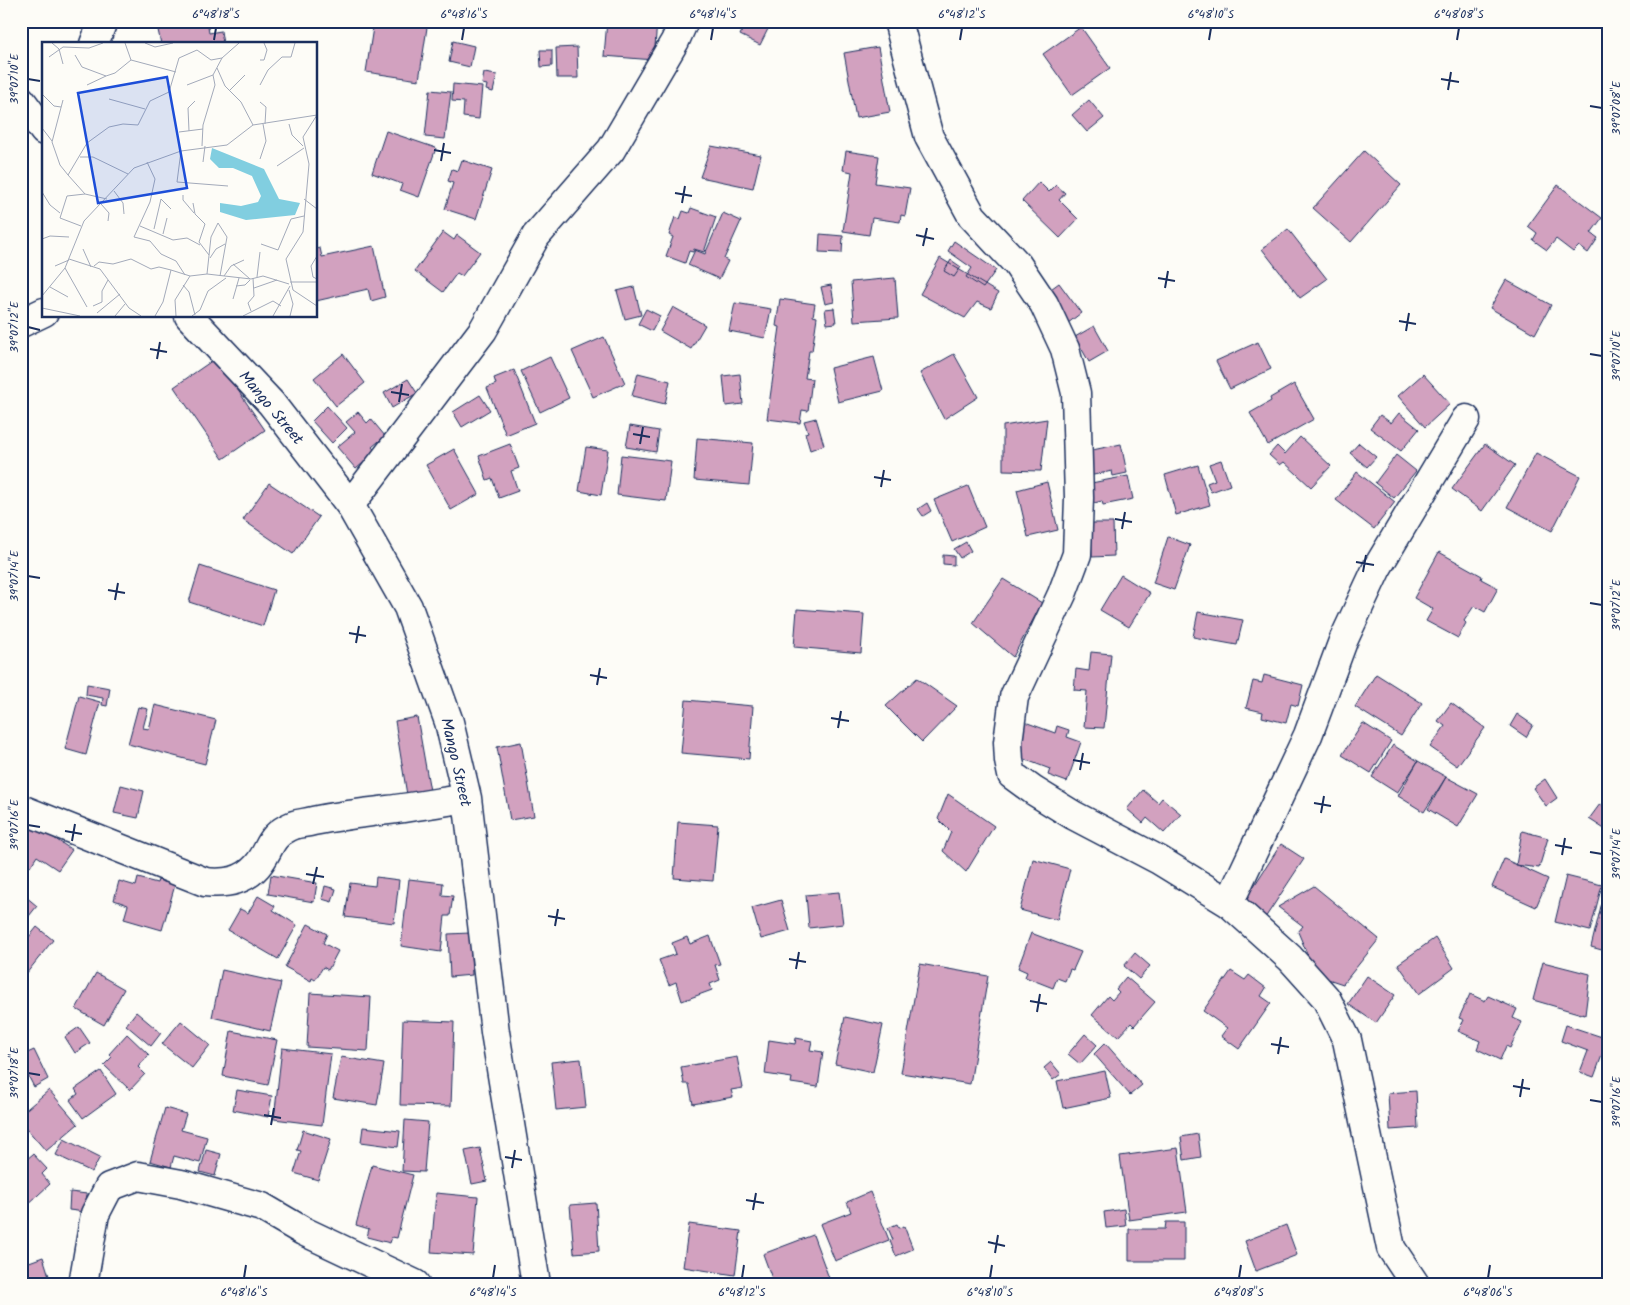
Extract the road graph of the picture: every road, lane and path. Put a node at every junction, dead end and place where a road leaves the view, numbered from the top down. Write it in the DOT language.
graph roads {
  1 [pos="103,21"];
  2 [pos="684,21"];
  3 [pos="898,21"];
  4 [pos="95,42"];
  5 [pos="21,100"];
  6 [pos="42,128"];
  7 [pos="42,313"];
  8 [pos="191,318"];
  9 [pos="21,323"];
  10 [pos="1466,419"];
  11 [pos="350,505"];
  12 [pos="467,798"];
  13 [pos="21,809"];
  14 [pos="1229,903"];
  15 [pos="84,1284"];
  16 [pos="415,1284"];
  17 [pos="536,1284"];
  18 [pos="1415,1284"];
  1 -- 4 [label="street"];
  2 -- 11 [label="street"];
  3 -- 14 [label="street"];
  5 -- 6 [label="street"];
  7 -- 9 [label="street"];
  8 -- 11 [label="street, Mango Street"];
  10 -- 14 [label="street"];
  11 -- 12 [label="street, Mango Street"];
  12 -- 13 [label="street"];
  12 -- 17 [label="street, Mango Street"];
  14 -- 18 [label="street"];
  15 -- 16 [label="street"];
}
